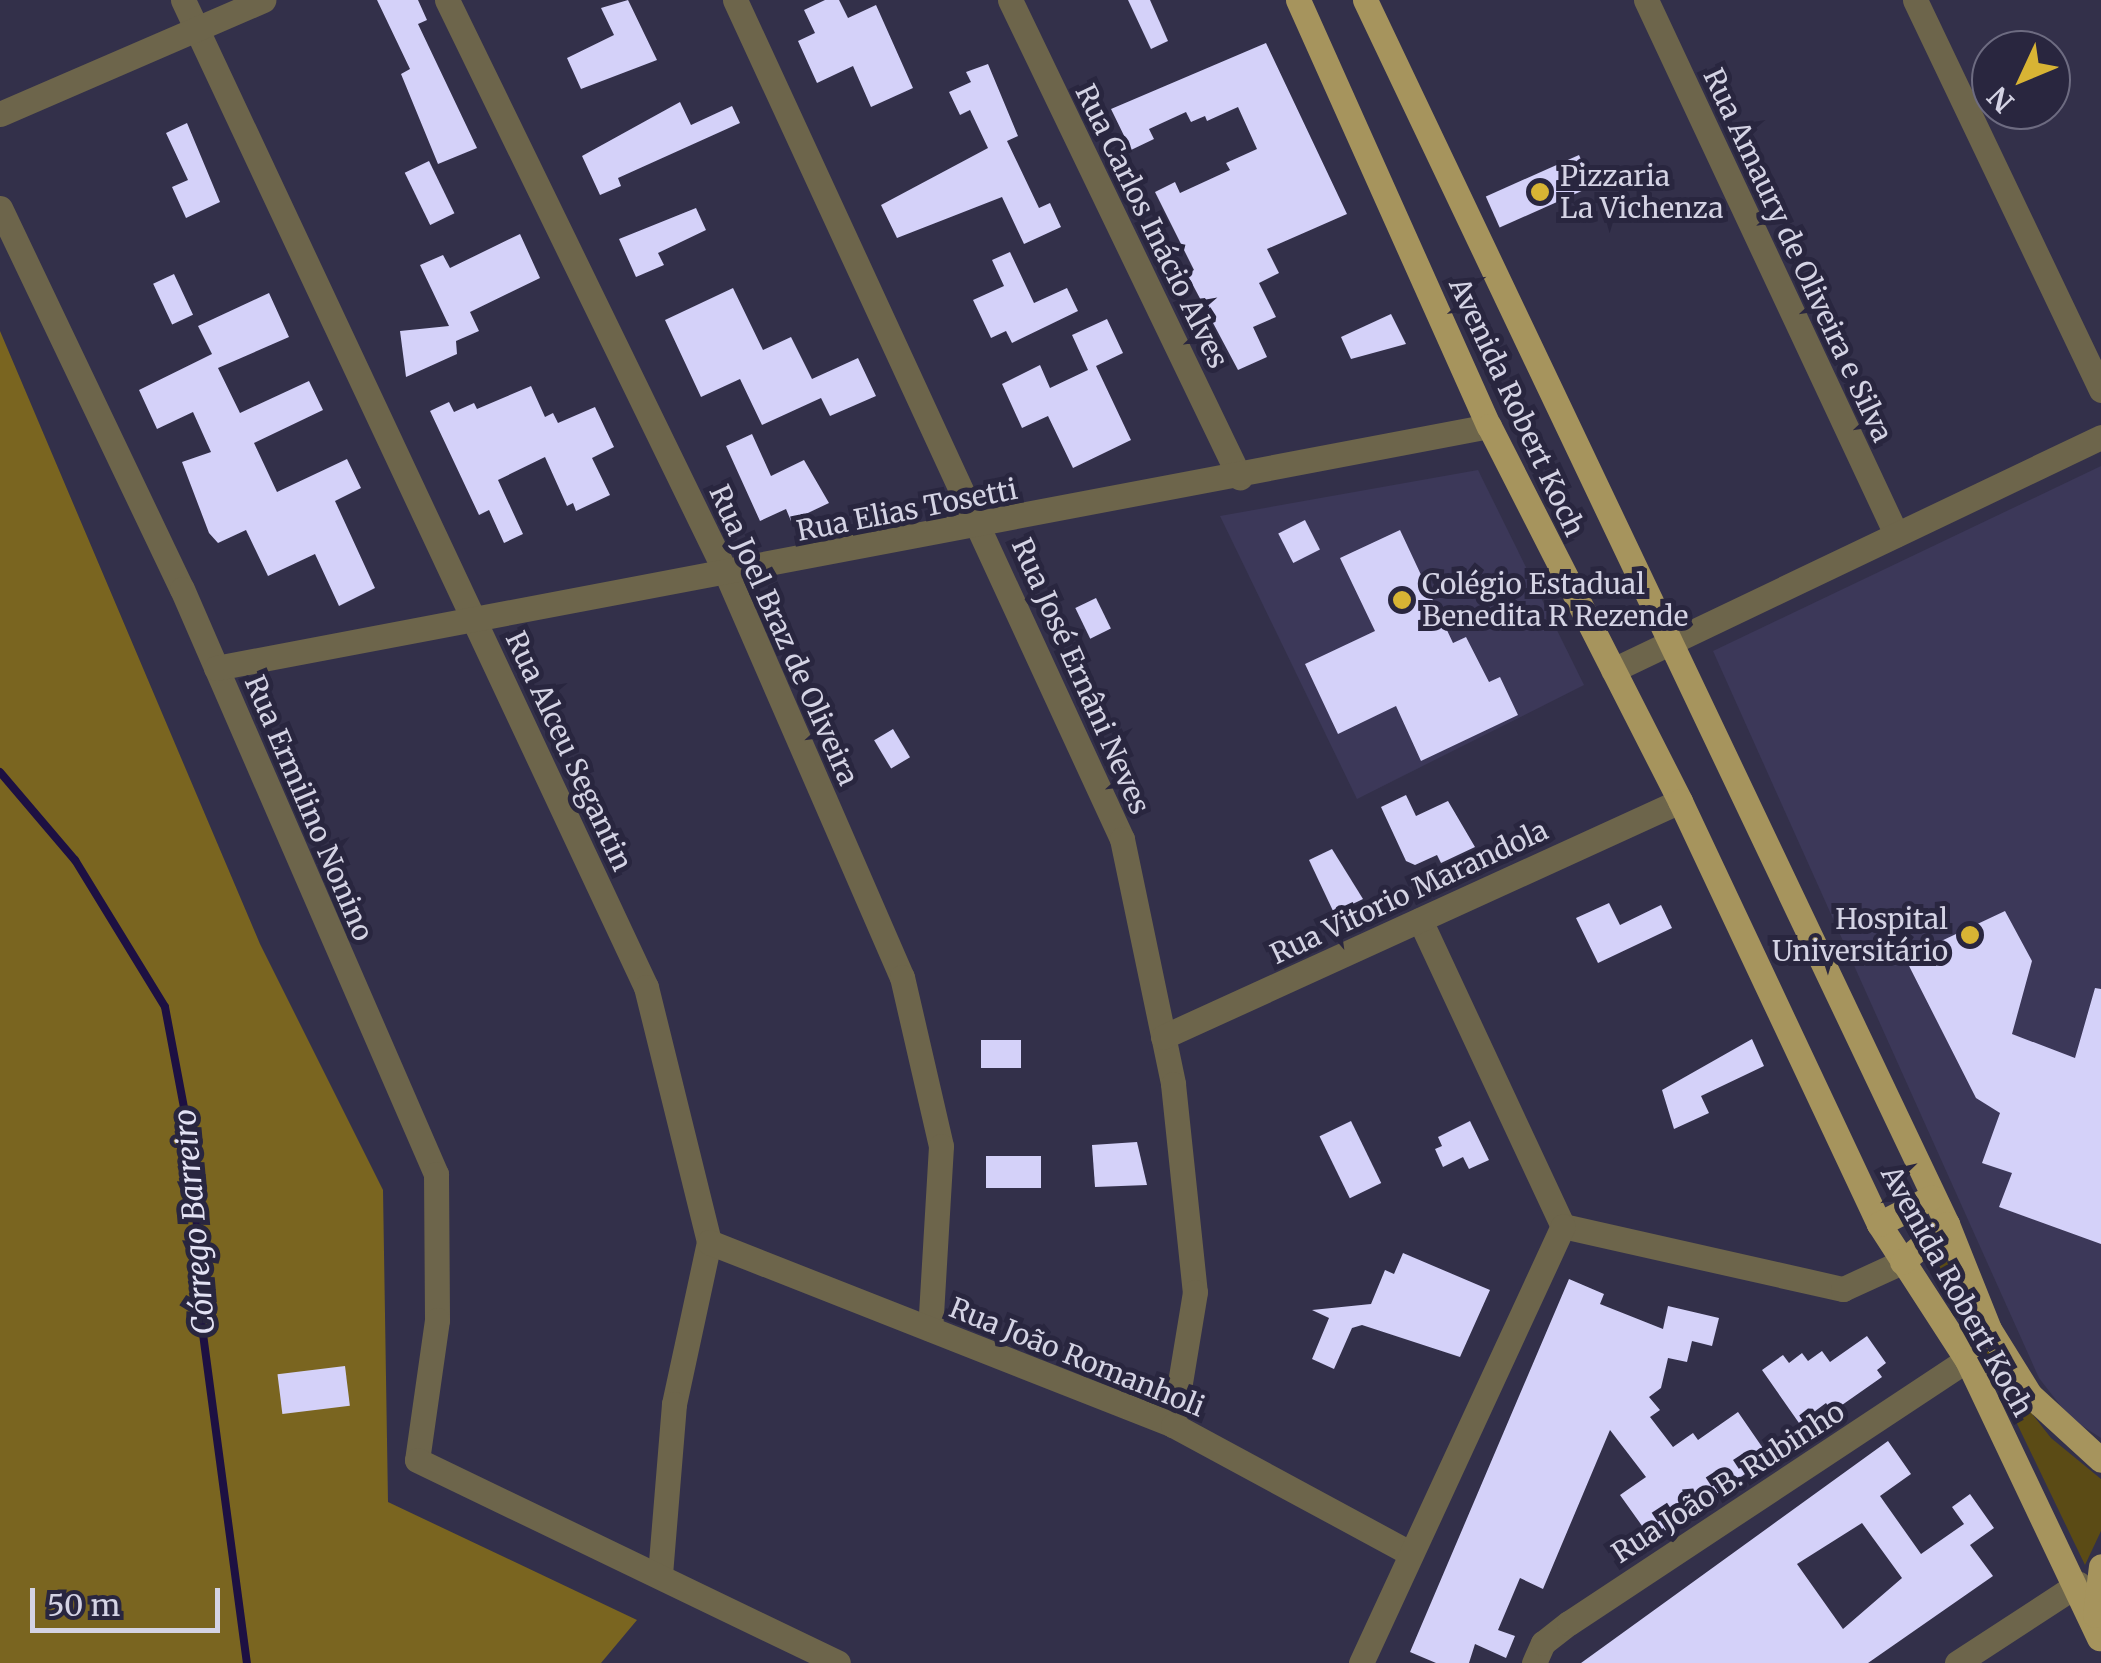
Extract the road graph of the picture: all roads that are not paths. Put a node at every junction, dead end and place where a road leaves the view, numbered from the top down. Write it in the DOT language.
graph roads {
  1 [pos="182,0"];
  2 [pos="263,0"];
  3 [pos="447,0"];
  4 [pos="735,0"];
  5 [pos="1010,0"];
  6 [pos="1298,0"];
  7 [pos="1365,0"];
  8 [pos="1646,0"];
  9 [pos="1914,0"];
  10 [pos="197,29"];
  11 [pos="0,114"];
  12 [pos="0,208"];
  13 [pos="2101,390"];
  14 [pos="1490,426"];
  15 [pos="2101,437"];
  16 [pos="1240,478"];
  17 [pos="981,527"];
  18 [pos="1896,534"];
  19 [pos="727,575"];
  20 [pos="475,623"];
  21 [pos="1668,645"];
  22 [pos="216,668"];
  23 [pos="1613,670"];
  24 [pos="1680,801"];
  25 [pos="1420,920"];
  26 [pos="1163,1037"];
  27 [pos="1932,1198"];
  28 [pos="1880,1224"];
  29 [pos="1947,1224"];
  30 [pos="1562,1226"];
  31 [pos="709,1242"];
  32 [pos="1902,1262"];
  33 [pos="930,1329"];
  34 [pos="1967,1360"];
  35 [pos="1172,1424"];
  36 [pos="2101,1460"];
  37 [pos="1410,1554"];
  38 [pos="2101,1566"];
  39 [pos="660,1573"];
  40 [pos="2078,1584"];
  41 [pos="2100,1640"];
  42 [pos="838,1663"];
  43 [pos="1361,1663"];
  44 [pos="1534,1663"];
  45 [pos="1957,1663"];
  1 -- 10 [label="street, Rua Alceu Segantin"];
  2 -- 10 [label="street"];
  3 -- 19 [label="street, Rua Joel Braz de Oliveira"];
  4 -- 17 [label="street, Rua José Ernâni Neves"];
  5 -- 16 [label="street, Rua Carlos Inácio Alves"];
  6 -- 14 [label="main road, Avenida Robert Koch"];
  7 -- 21 [label="main road, Avenida Robert Koch"];
  8 -- 18 [label="street, Rua Amaury de Oliveira e Silva"];
  9 -- 13 [label="street"];
  10 -- 11 [label="street"];
  10 -- 20 [label="street, Rua Alceu Segantin"];
  12 -- 22 [label="street, Rua Ermilino Nonino"];
  14 -- 16 [label="street, Rua Elias Tosetti"];
  14 -- 23 [label="main road, Avenida Robert Koch"];
  15 -- 18 [label="street"];
  16 -- 17 [label="street, Rua Elias Tosetti"];
  17 -- 19 [label="street, Rua Elias Tosetti"];
  17 -- 26 [label="street, Rua José Ernâni Neves"];
  18 -- 21 [label="street"];
  19 -- 20 [label="street, Rua Elias Tosetti"];
  19 -- 33 [label="street, Rua Joel Braz de Oliveira"];
  20 -- 22 [label="street, Rua Elias Tosetti"];
  20 -- 31 [label="street, Rua Alceu Segantin"];
  21 -- 23 [label="street"];
  21 -- 27 [label="main road, Avenida Robert Koch"];
  22 -- 39 [label="street, Rua Ermilino Nonino"];
  23 -- 24 [label="main road, Avenida Robert Koch"];
  24 -- 25 [label="street, Rua Vitorio Marandola"];
  24 -- 28 [label="main road, Avenida Robert Koch"];
  25 -- 26 [label="street, Rua Vitorio Marandola"];
  25 -- 30 [label="street"];
  26 -- 35 [label="street, Rua José Ernâni Neves"];
  27 -- 28 [label="main road"];
  27 -- 29 [label="main road, Avenida Robert Koch"];
  28 -- 32 [label="main road, Avenida Robert Koch"];
  29 -- 32 [label="main road"];
  29 -- 36 [label="main road, Avenida Robert Koch"];
  30 -- 32 [label="street"];
  30 -- 37 [label="street"];
  31 -- 33 [label="street, Rua João Romanholi"];
  31 -- 39 [label="street, Rua Alceu Segantin"];
  32 -- 34 [label="main road, Avenida Robert Koch"];
  33 -- 35 [label="street, Rua João Romanholi"];
  34 -- 40 [label="main road, Avenida Robert Koch"];
  34 -- 44 [label="street, Rua João B. Rubinho"];
  35 -- 37 [label="street, Rua João Romanholi"];
  37 -- 43 [label="street"];
  38 -- 41 [label="main road"];
  39 -- 42 [label="street"];
  40 -- 41 [label="main road, Avenida Robert Koch"];
  40 -- 45 [label="street"];
}
